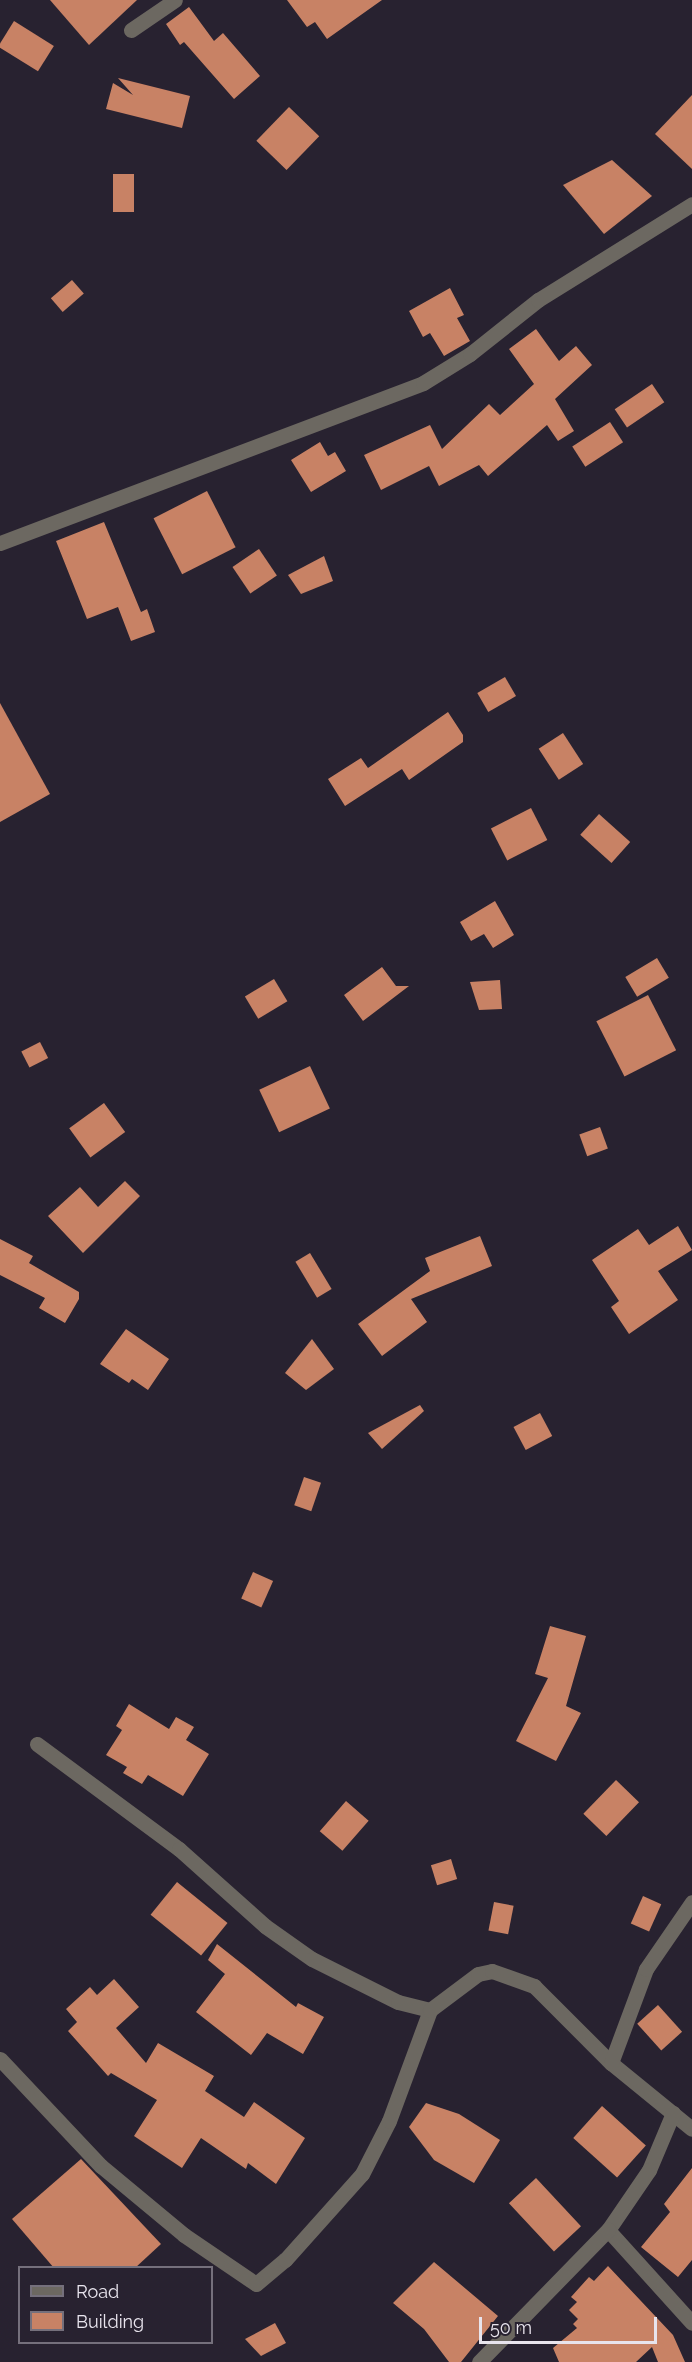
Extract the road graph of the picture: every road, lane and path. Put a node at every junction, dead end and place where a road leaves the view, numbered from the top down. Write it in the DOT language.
graph roads {
  1 [pos="175,0"];
  2 [pos="130,30"];
  3 [pos="692,204"];
  4 [pos="0,543"];
  5 [pos="37,1744"];
  6 [pos="692,1902"];
  7 [pos="430,2010"];
  8 [pos="0,2059"];
  9 [pos="611,2063"];
  10 [pos="673,2113"];
  11 [pos="692,2130"];
  12 [pos="608,2230"];
  13 [pos="692,2323"];
  14 [pos="479,2362"];
  1 -- 2 [label="street"];
  3 -- 4 [label="street"];
  5 -- 7 [label="street"];
  6 -- 9 [label="street"];
  7 -- 8 [label="street"];
  7 -- 9 [label="street"];
  9 -- 10 [label="street"];
  10 -- 11 [label="street"];
  10 -- 12 [label="street"];
  12 -- 13 [label="street"];
  12 -- 14 [label="street"];
}
